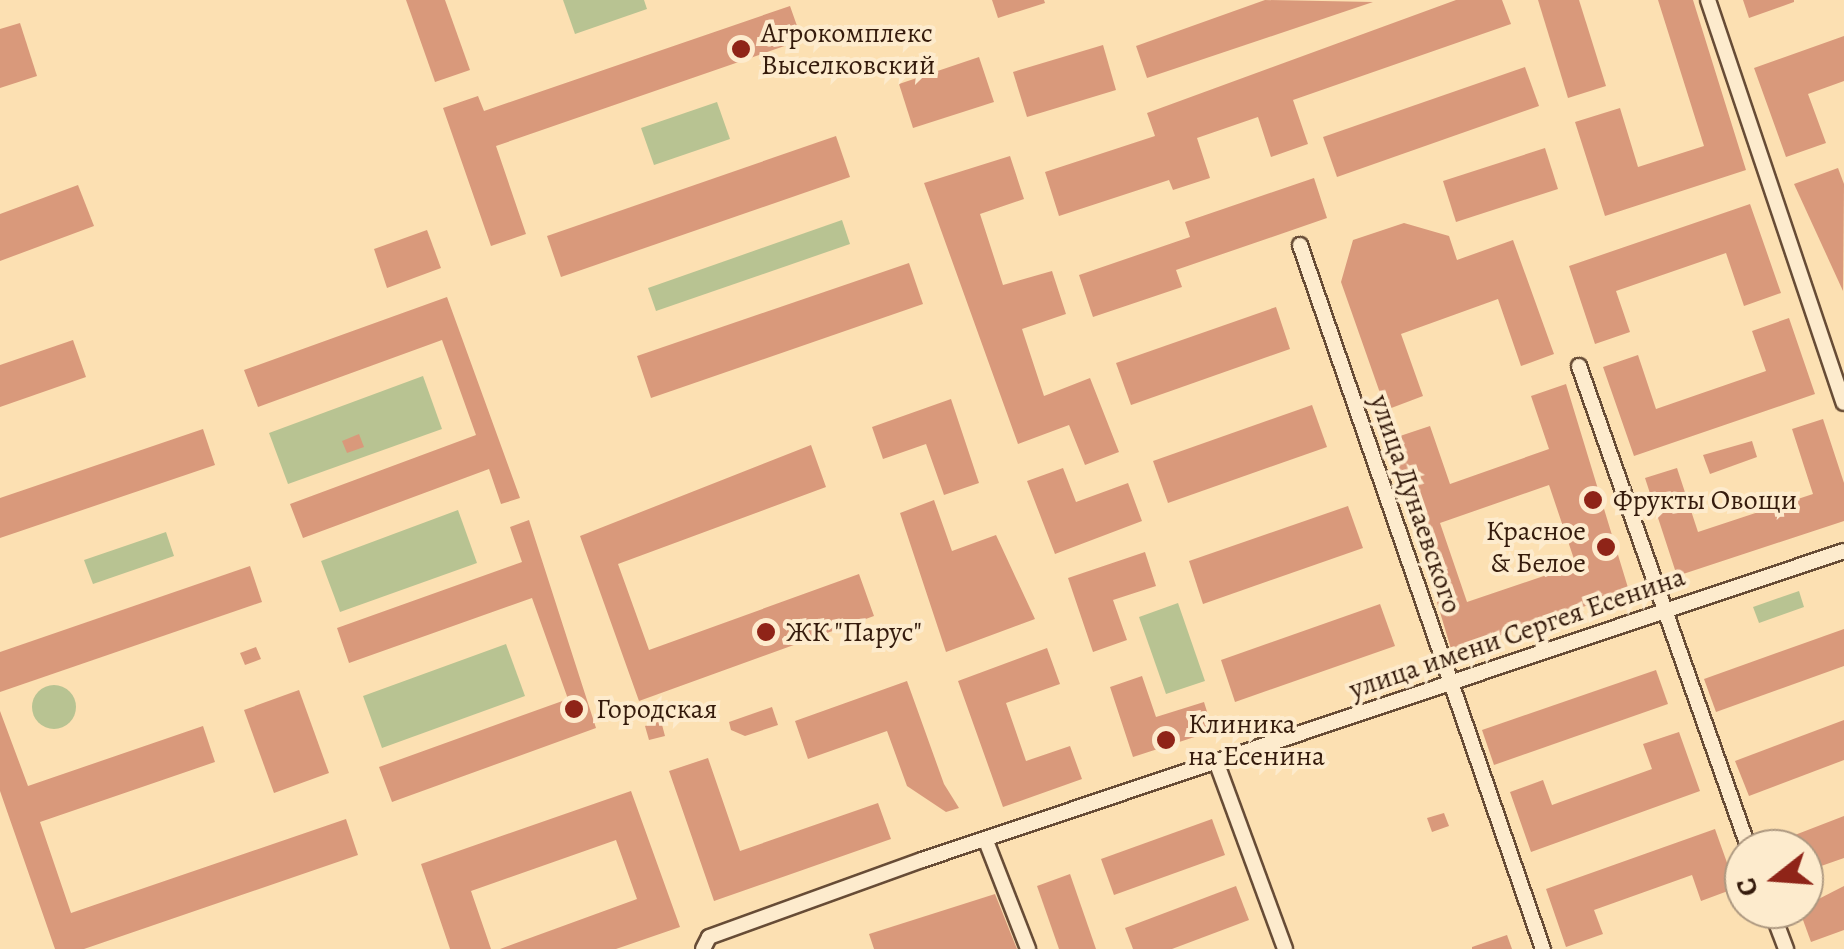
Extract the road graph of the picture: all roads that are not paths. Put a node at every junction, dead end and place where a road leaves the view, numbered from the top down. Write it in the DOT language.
graph roads {
  1 [pos="1708,0"];
  2 [pos="1300,245"];
  3 [pos="1579,366"];
  4 [pos="1844,403"];
  5 [pos="1844,551"];
  6 [pos="1662,609"];
  7 [pos="1450,678"];
  8 [pos="1217,764"];
  9 [pos="1742,829"];
  10 [pos="986,841"];
  11 [pos="703,949"];
  12 [pos="1028,949"];
  13 [pos="1285,949"];
  14 [pos="1543,949"];
  1 -- 4 [label="street"];
  2 -- 7 [label="street, улица Дунаевского"];
  3 -- 6 [label="street"];
  5 -- 6 [label="street, улица имени Сергея Есенина"];
  6 -- 7 [label="street, улица имени Сергея Есенина"];
  6 -- 9 [label="street"];
  7 -- 8 [label="street, улица имени Сергея Есенина"];
  7 -- 14 [label="street, улица Дунаевского"];
  8 -- 10 [label="street, улица имени Сергея Есенина"];
  8 -- 13 [label="street"];
  10 -- 11 [label="street, улица имени Сергея Есенина"];
  10 -- 12 [label="street"];
}
